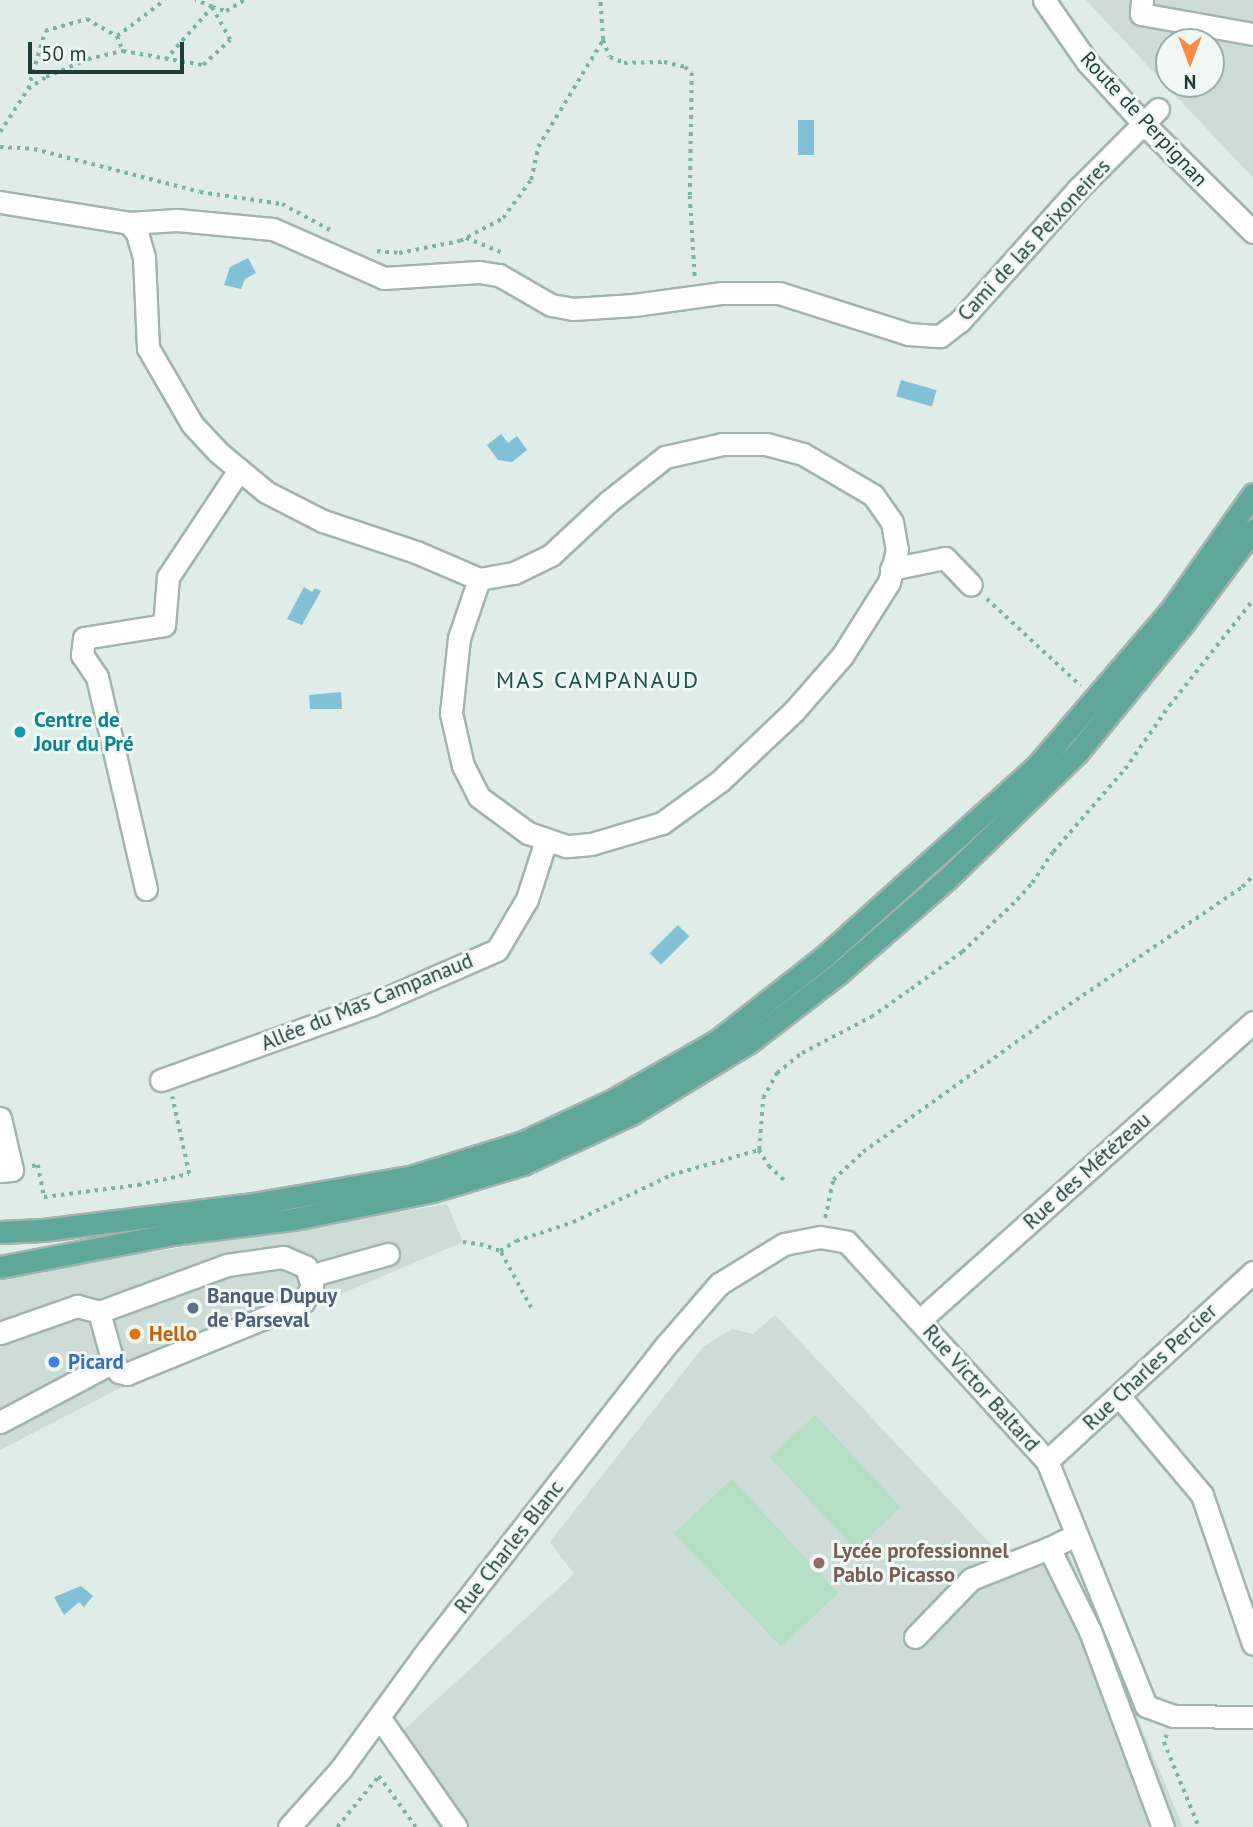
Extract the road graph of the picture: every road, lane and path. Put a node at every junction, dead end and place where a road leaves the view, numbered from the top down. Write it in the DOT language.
graph roads {
  1 [pos="165,0"];
  2 [pos="195,0"];
  3 [pos="244,0"];
  4 [pos="600,0"];
  5 [pos="1044,0"];
  6 [pos="1142,0"];
  7 [pos="212,7"];
  8 [pos="1253,34"];
  9 [pos="117,36"];
  10 [pos="603,40"];
  11 [pos="123,51"];
  12 [pos="165,60"];
  13 [pos="28,89"];
  14 [pos="1150,116"];
  15 [pos="0,132"];
  16 [pos="0,147"];
  17 [pos="0,202"];
  18 [pos="129,223"];
  19 [pos="1253,232"];
  20 [pos="337,235"];
  21 [pos="372,251"];
  22 [pos="696,296"];
  23 [pos="239,470"];
  24 [pos="1253,494"];
  25 [pos="1253,530"];
  26 [pos="891,569"];
  27 [pos="479,579"];
  28 [pos="971,585"];
  29 [pos="1253,600"];
  30 [pos="1095,700"];
  31 [pos="546,839"];
  32 [pos="1253,876"];
  33 [pos="146,888"];
  34 [pos="1253,1022"];
  35 [pos="165,1079"];
  36 [pos="0,1118"];
  37 [pos="759,1150"];
  38 [pos="6,1169"];
  39 [pos="786,1182"];
  40 [pos="0,1232"];
  41 [pos="820,1237"];
  42 [pos="463,1242"];
  43 [pos="500,1251"];
  44 [pos="388,1254"];
  45 [pos="0,1267"];
  46 [pos="1253,1272"];
  47 [pos="735,1273"];
  48 [pos="309,1276"];
  49 [pos="531,1308"];
  50 [pos="99,1312"];
  51 [pos="920,1320"];
  52 [pos="0,1333"];
  53 [pos="113,1362"];
  54 [pos="1119,1396"];
  55 [pos="0,1422"];
  56 [pos="1047,1461"];
  57 [pos="1076,1535"];
  58 [pos="1049,1548"];
  59 [pos="915,1637"];
  60 [pos="1253,1644"];
  61 [pos="1173,1716"];
  62 [pos="379,1717"];
  63 [pos="1253,1717"];
  64 [pos="289,1827"];
  65 [pos="337,1827"];
  66 [pos="416,1827"];
  67 [pos="456,1827"];
  68 [pos="1163,1827"];
  69 [pos="1199,1827"];
  1 -- 9 [label="path"];
  2 -- 7 [label="path"];
  3 -- 7 [label="path"];
  4 -- 10 [label="path"];
  5 -- 14 [label="street, Route de Perpignan"];
  6 -- 8 [label="street"];
  7 -- 12 [label="path"];
  7 -- 12 [label="path"];
  9 -- 11 [label="path"];
  9 -- 13 [label="path"];
  10 -- 21 [label="path"];
  10 -- 22 [label="path"];
  11 -- 12 [label="path"];
  11 -- 13 [label="path"];
  13 -- 15 [label="path"];
  14 -- 19 [label="street, Route de Perpignan"];
  14 -- 22 [label="street, Cami de las Peixoneires"];
  16 -- 20 [label="path"];
  17 -- 18 [label="street, Cami de las Peixoneires"];
  18 -- 22 [label="street, Cami de las Peixoneires"];
  18 -- 23 [label="street"];
  23 -- 27 [label="street"];
  23 -- 33 [label="street"];
  24 -- 30 [label="main road"];
  25 -- 45 [label="main road"];
  26 -- 27 [label="street"];
  26 -- 28 [label="street"];
  26 -- 31 [label="street"];
  27 -- 31 [label="street"];
  28 -- 30 [label="path"];
  29 -- 37 [label="path"];
  30 -- 40 [label="main road"];
  31 -- 35 [label="street, Allée du Mas Campanaud"];
  32 -- 41 [label="path"];
  34 -- 51 [label="street, Rue des Métézeau"];
  35 -- 38 [label="path"];
  36 -- 38 [label="street"];
  37 -- 39 [label="path"];
  37 -- 43 [label="path"];
  41 -- 47 [label="street, Rue Victor Baltard"];
  41 -- 51 [label="street, Rue Victor Baltard"];
  42 -- 43 [label="path"];
  43 -- 49 [label="path"];
  44 -- 48 [label="street"];
  46 -- 54 [label="street, Rue Charles Percier"];
  47 -- 62 [label="street, Rue Charles Blanc"];
  48 -- 50 [label="street"];
  48 -- 53 [label="street"];
  50 -- 52 [label="street"];
  50 -- 53 [label="street"];
  51 -- 56 [label="street, Rue Victor Baltard"];
  53 -- 55 [label="street"];
  54 -- 56 [label="street, Rue Charles Percier"];
  54 -- 60 [label="street"];
  56 -- 57 [label="street, Rue Victor Baltard"];
  57 -- 58 [label="street"];
  57 -- 61 [label="street, Rue Victor Baltard"];
  58 -- 59 [label="street"];
  58 -- 68 [label="street"];
  61 -- 63 [label="street"];
  61 -- 69 [label="path"];
  62 -- 64 [label="street, Rue Charles Blanc"];
  62 -- 67 [label="street"];
  65 -- 66 [label="path"];
}
